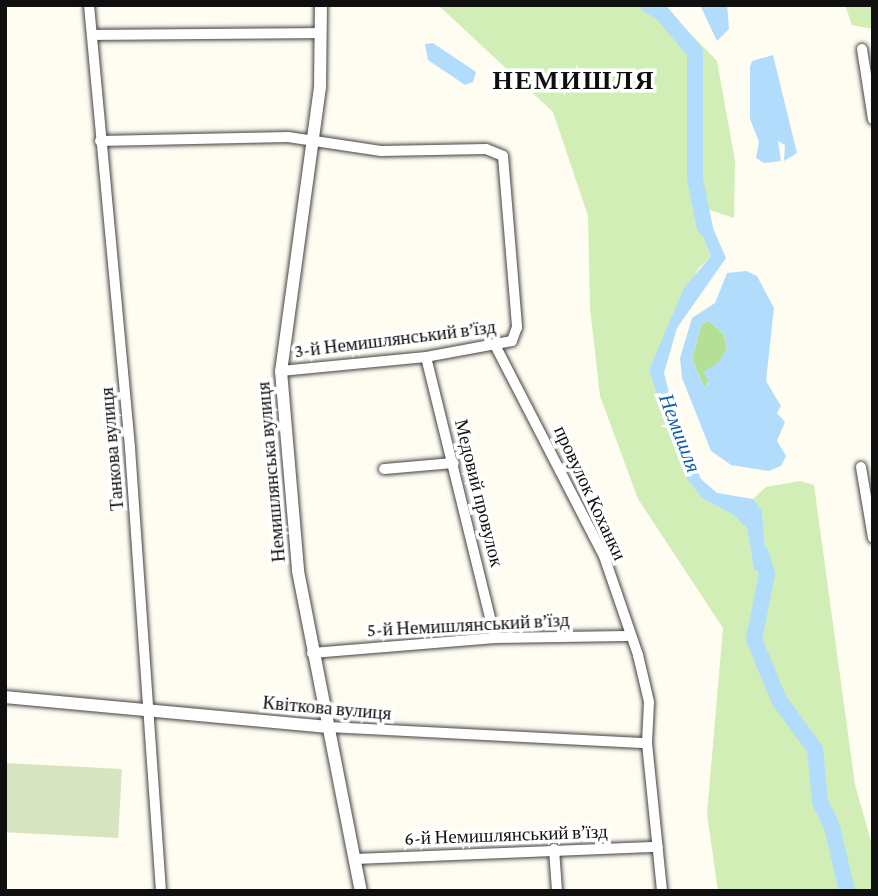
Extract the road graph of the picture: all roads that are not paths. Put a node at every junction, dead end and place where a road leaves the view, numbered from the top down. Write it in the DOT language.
graph roads {
  1 [pos="89,5"];
  2 [pos="321,5"];
  3 [pos="321,33"];
  4 [pos="92,35"];
  5 [pos="862,50"];
  6 [pos="873,119"];
  7 [pos="311,139"];
  8 [pos="100,141"];
  9 [pos="496,346"];
  10 [pos="426,357"];
  11 [pos="281,371"];
  12 [pos="454,463"];
  13 [pos="384,469"];
  14 [pos="865,473"];
  15 [pos="873,538"];
  16 [pos="627,636"];
  17 [pos="495,638"];
  18 [pos="312,653"];
  19 [pos="5,697"];
  20 [pos="149,709"];
  21 [pos="328,727"];
  22 [pos="647,743"];
  23 [pos="658,847"];
  24 [pos="554,849"];
  25 [pos="355,859"];
  26 [pos="161,891"];
  27 [pos="361,891"];
  28 [pos="557,891"];
  29 [pos="662,891"];
  1 -- 4 [label="street, Танкова вулиця"];
  2 -- 3 [label="street, Немишлянська вулиця"];
  3 -- 4 [label="street"];
  3 -- 7 [label="street, Немишлянська вулиця"];
  4 -- 8 [label="street, Танкова вулиця"];
  5 -- 6 [label="street"];
  7 -- 8 [label="street"];
  7 -- 9 [label="street, 3-й Немишлянський в’їзд"];
  7 -- 11 [label="street, Немишлянська вулиця"];
  8 -- 20 [label="street, Танкова вулиця"];
  9 -- 10 [label="street, 3-й Немишлянський в’їзд"];
  9 -- 16 [label="street, провулок Коханки"];
  10 -- 11 [label="street, 3-й Немишлянський в’їзд"];
  10 -- 12 [label="street, Медовий провулок"];
  11 -- 18 [label="street, Немишлянська вулиця"];
  12 -- 13 [label="street"];
  12 -- 17 [label="street, Медовий провулок"];
  14 -- 15 [label="street"];
  16 -- 17 [label="street, 5-й Немишлянський в’їзд"];
  16 -- 22 [label="street, провулок Коханки"];
  17 -- 18 [label="street, 5-й Немишлянський в’їзд"];
  18 -- 21 [label="street, Немишлянська вулиця"];
  19 -- 20 [label="street, Квіткова вулиця"];
  20 -- 21 [label="street, Квіткова вулиця"];
  20 -- 26 [label="street, Танкова вулиця"];
  21 -- 22 [label="street, Квіткова вулиця"];
  21 -- 25 [label="street, Немишлянська вулиця"];
  22 -- 23 [label="street, провулок Коханки"];
  23 -- 24 [label="street, 6-й Немишлянський в’їзд"];
  23 -- 29 [label="street, провулок Коханки"];
  24 -- 25 [label="street, 6-й Немишлянський в’їзд"];
  24 -- 28 [label="street"];
  25 -- 27 [label="street, Немишлянська вулиця"];
}
